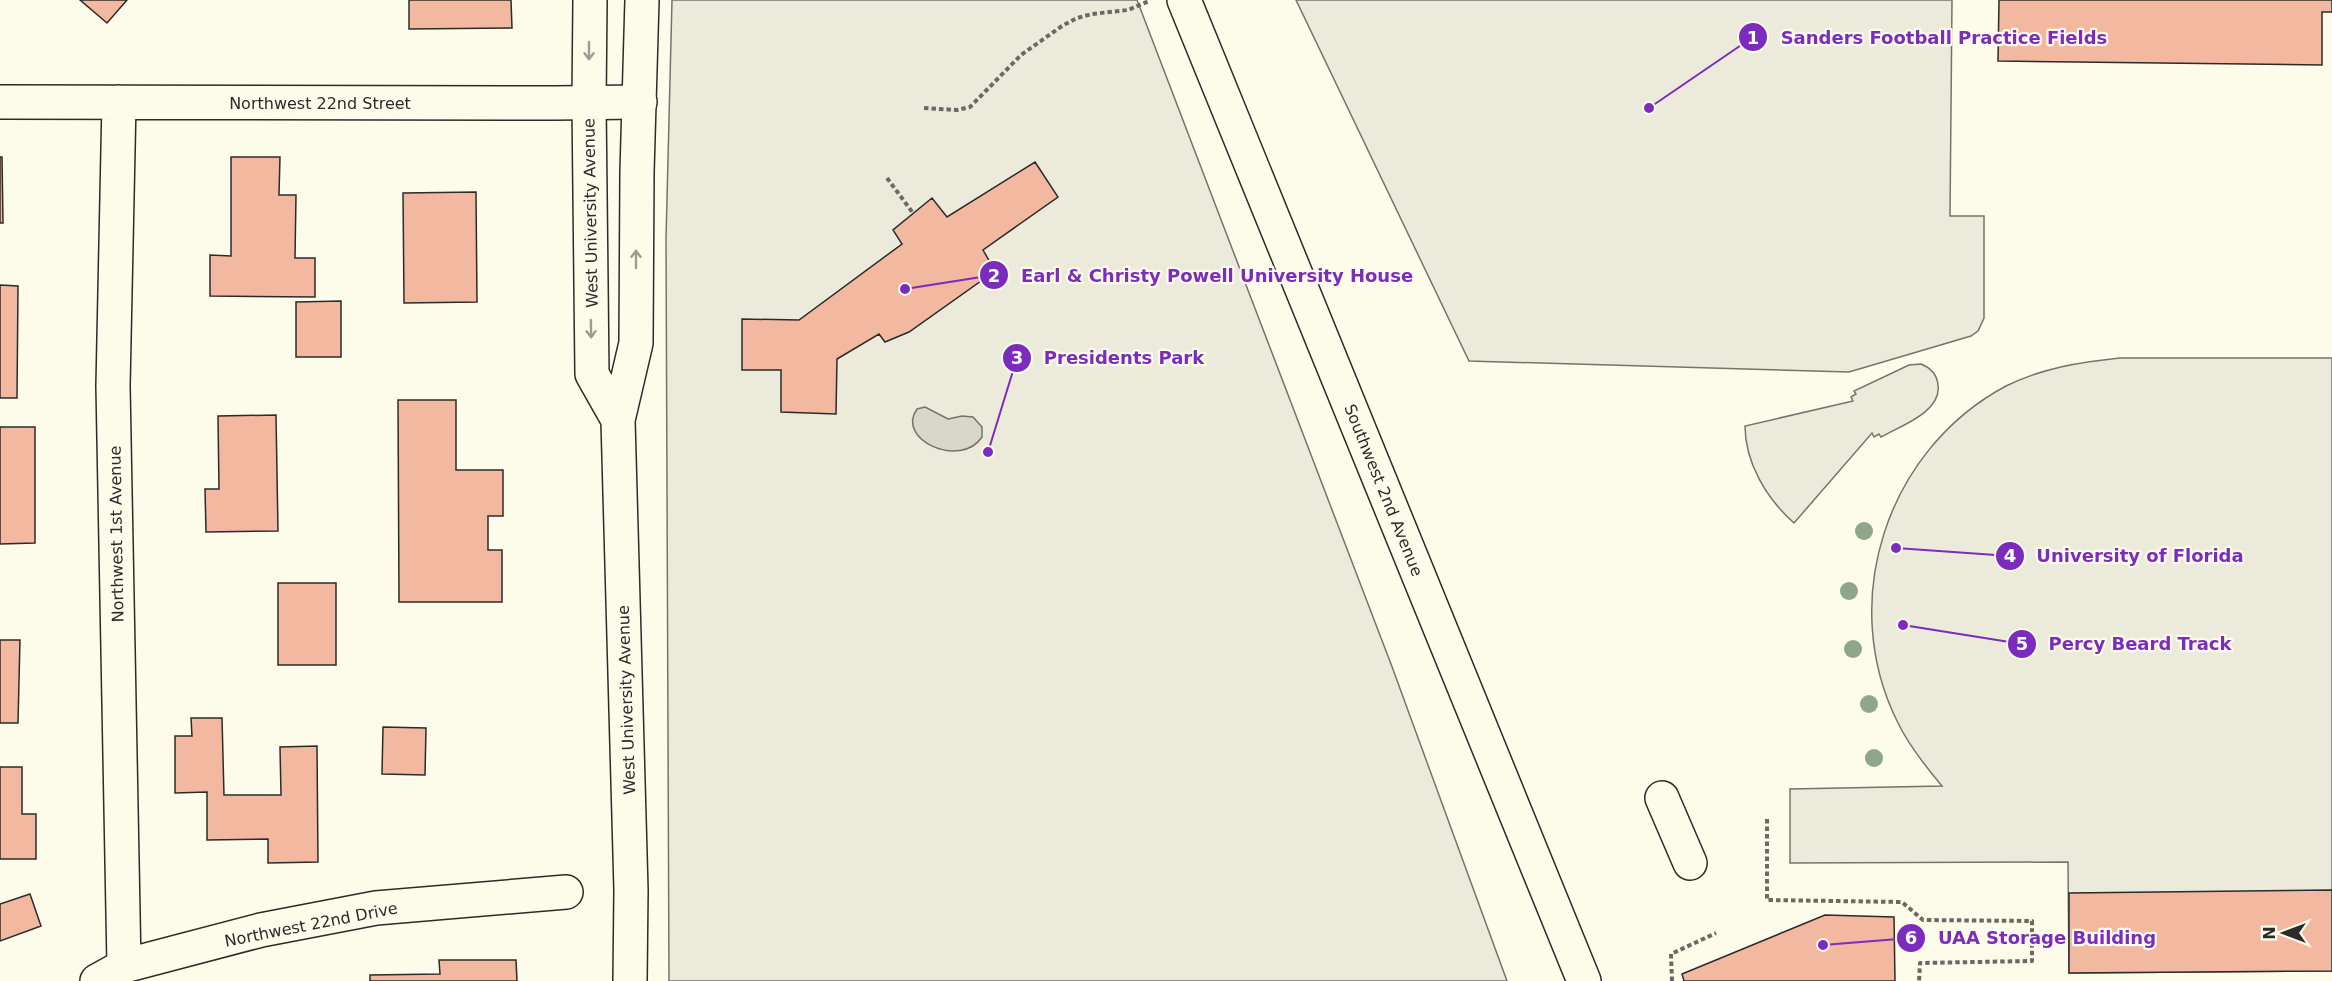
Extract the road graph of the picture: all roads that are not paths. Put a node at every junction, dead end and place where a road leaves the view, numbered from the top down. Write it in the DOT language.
graph roads {
  1 [pos="590,0"];
  2 [pos="642,0"];
  3 [pos="1184,0"];
  4 [pos="0,102"];
  5 [pos="119,102"];
  6 [pos="640,102"];
  7 [pos="589,103"];
  8 [pos="618,420"];
  9 [pos="1662,798"];
  10 [pos="1690,863"];
  11 [pos="566,891"];
  12 [pos="110,974"];
  13 [pos="630,981"];
  14 [pos="1584,981"];
  1 -- 7 [label="main road, West University Avenue, one-way"];
  2 -- 6 [label="main road, West University Avenue"];
  3 -- 14 [label="main road, Southwest 2nd Avenue"];
  4 -- 5 [label="main road, Northwest 22nd Street"];
  5 -- 7 [label="main road, Northwest 22nd Street"];
  5 -- 12 [label="main road, Northwest 1st Avenue"];
  6 -- 7 [label="main road, Northwest 22nd Street"];
  8 -- 6 [label="main road, West University Avenue, one-way"];
  7 -- 8 [label="main road, West University Avenue, one-way"];
  8 -- 13 [label="main road, West University Avenue"];
  9 -- 10 [label="main road"];
  11 -- 12 [label="main road, Northwest 22nd Drive"];
}
